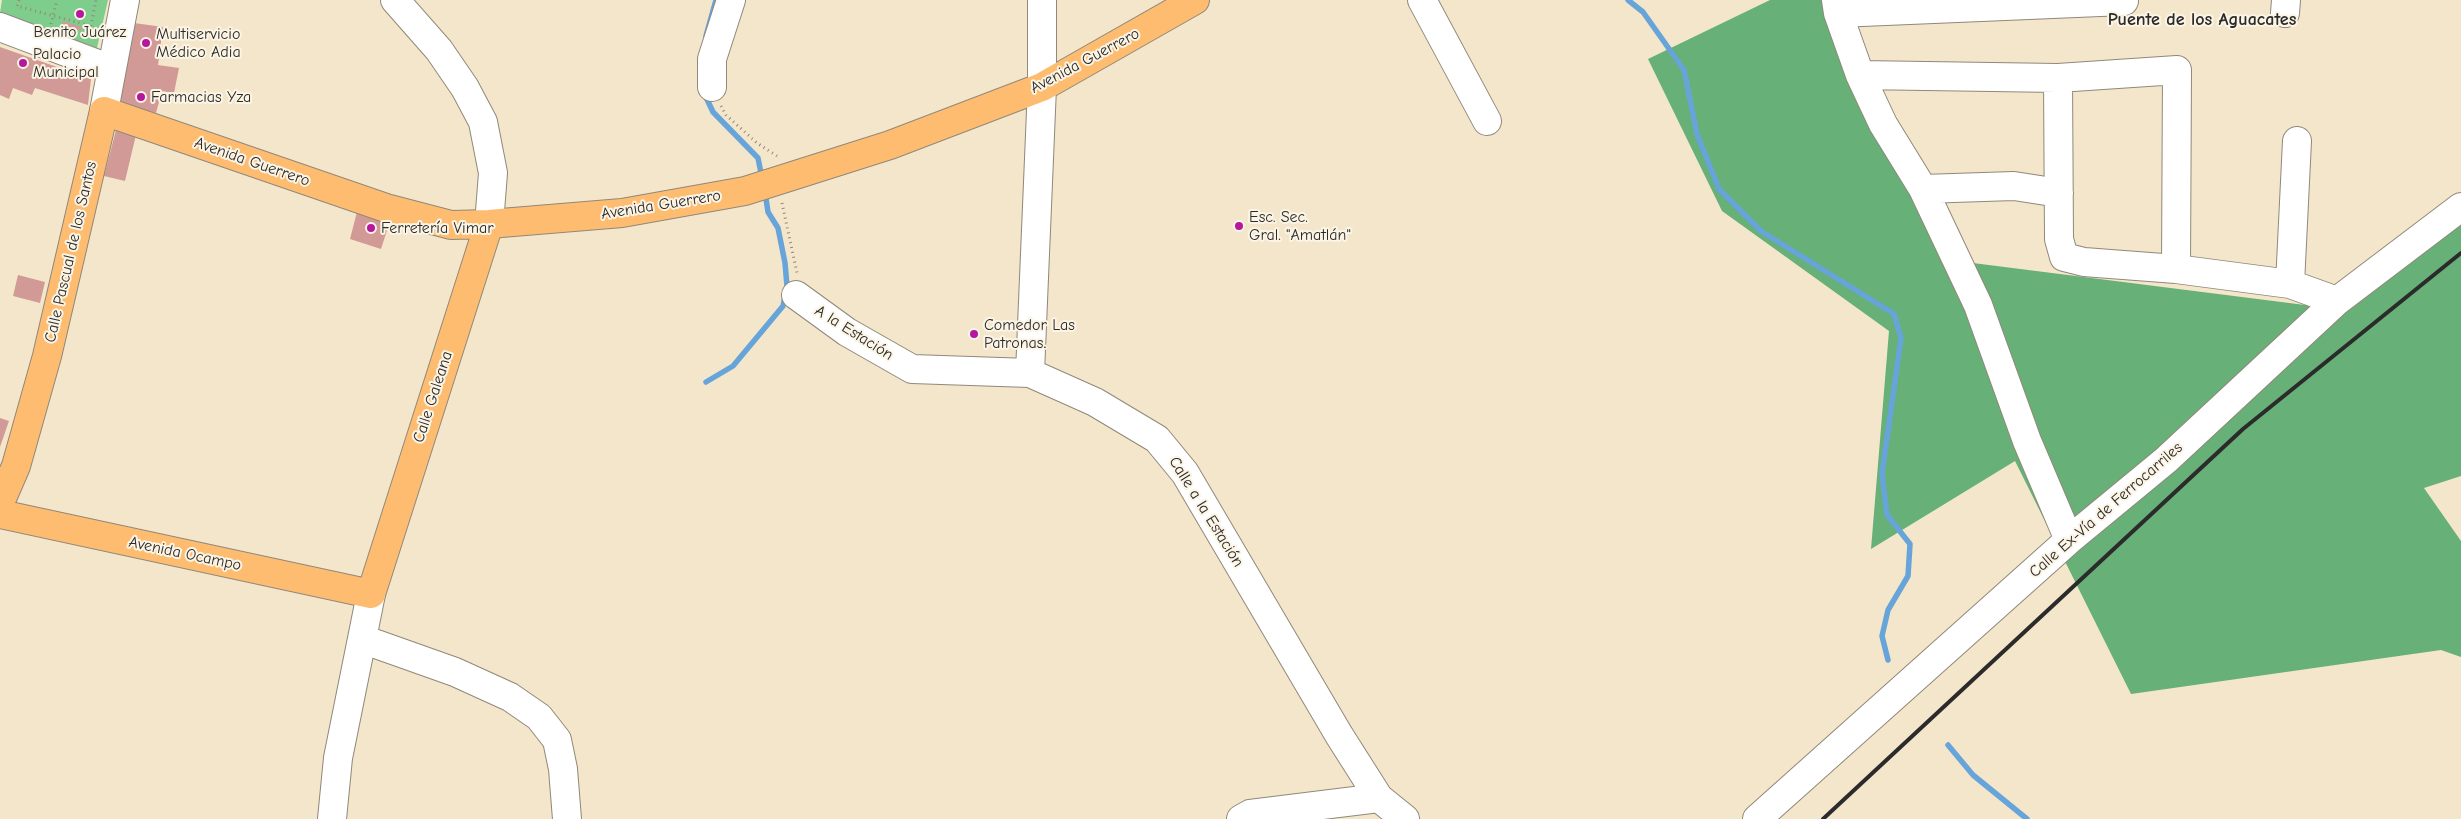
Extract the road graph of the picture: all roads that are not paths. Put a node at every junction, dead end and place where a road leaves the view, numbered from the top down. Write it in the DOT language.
graph roads {
  1 [pos="125,0"];
  2 [pos="395,0"];
  3 [pos="731,0"];
  4 [pos="1042,0"];
  5 [pos="1195,0"];
  6 [pos="1422,0"];
  7 [pos="2124,1"];
  8 [pos="1837,6"];
  9 [pos="0,27"];
  10 [pos="111,69"];
  11 [pos="1860,75"];
  12 [pos="2058,78"];
  13 [pos="712,87"];
  14 [pos="1042,87"];
  15 [pos="104,111"];
  16 [pos="1487,121"];
  17 [pos="2297,141"];
  18 [pos="1923,189"];
  19 [pos="2059,193"];
  20 [pos="2461,208"];
  21 [pos="488,224"];
  22 [pos="2176,269"];
  23 [pos="2290,284"];
  24 [pos="796,295"];
  25 [pos="2337,301"];
  26 [pos="1030,374"];
  27 [pos="0,498"];
  28 [pos="0,514"];
  29 [pos="2069,540"];
  30 [pos="371,594"];
  31 [pos="362,639"];
  32 [pos="1379,798"];
  33 [pos="332,819"];
  34 [pos="567,819"];
  35 [pos="1241,819"];
  36 [pos="1405,819"];
  37 [pos="1757,819"];
  1 -- 10 [label="street, Calle Pascual de los Santos"];
  2 -- 21 [label="street, Calle Galeana"];
  3 -- 13 [label="street"];
  4 -- 14 [label="street"];
  5 -- 14 [label="main road, Avenida Guerrero"];
  6 -- 16 [label="street"];
  7 -- 8 [label="street"];
  8 -- 11 [label="street"];
  9 -- 10 [label="street"];
  10 -- 15 [label="street, Calle Pascual de los Santos"];
  11 -- 12 [label="street"];
  11 -- 18 [label="street"];
  12 -- 19 [label="street"];
  12 -- 22 [label="street"];
  14 -- 21 [label="main road, Avenida Guerrero"];
  14 -- 26 [label="street"];
  15 -- 21 [label="main road, Avenida Guerrero"];
  15 -- 27 [label="main road, Calle Pascual de los Santos"];
  17 -- 23 [label="street"];
  18 -- 19 [label="street"];
  18 -- 29 [label="street"];
  19 -- 22 [label="street"];
  20 -- 25 [label="street, Calle Ex-Vía de Ferrocarriles"];
  21 -- 30 [label="main road, Calle Galeana"];
  22 -- 23 [label="street"];
  23 -- 25 [label="street"];
  24 -- 26 [label="street, A la Estación"];
  25 -- 29 [label="street, Calle Ex-Vía de Ferrocarriles"];
  26 -- 32 [label="street, Calle a la Estación"];
  28 -- 30 [label="main road, Avenida Ocampo"];
  29 -- 37 [label="street, Calle Ex-Vía de Ferrocarriles"];
  30 -- 31 [label="street, Calle Galeana"];
  31 -- 33 [label="street, Calle Galeana"];
  31 -- 34 [label="street"];
  32 -- 35 [label="street"];
  32 -- 36 [label="street, Calle a la Estación"];
}
